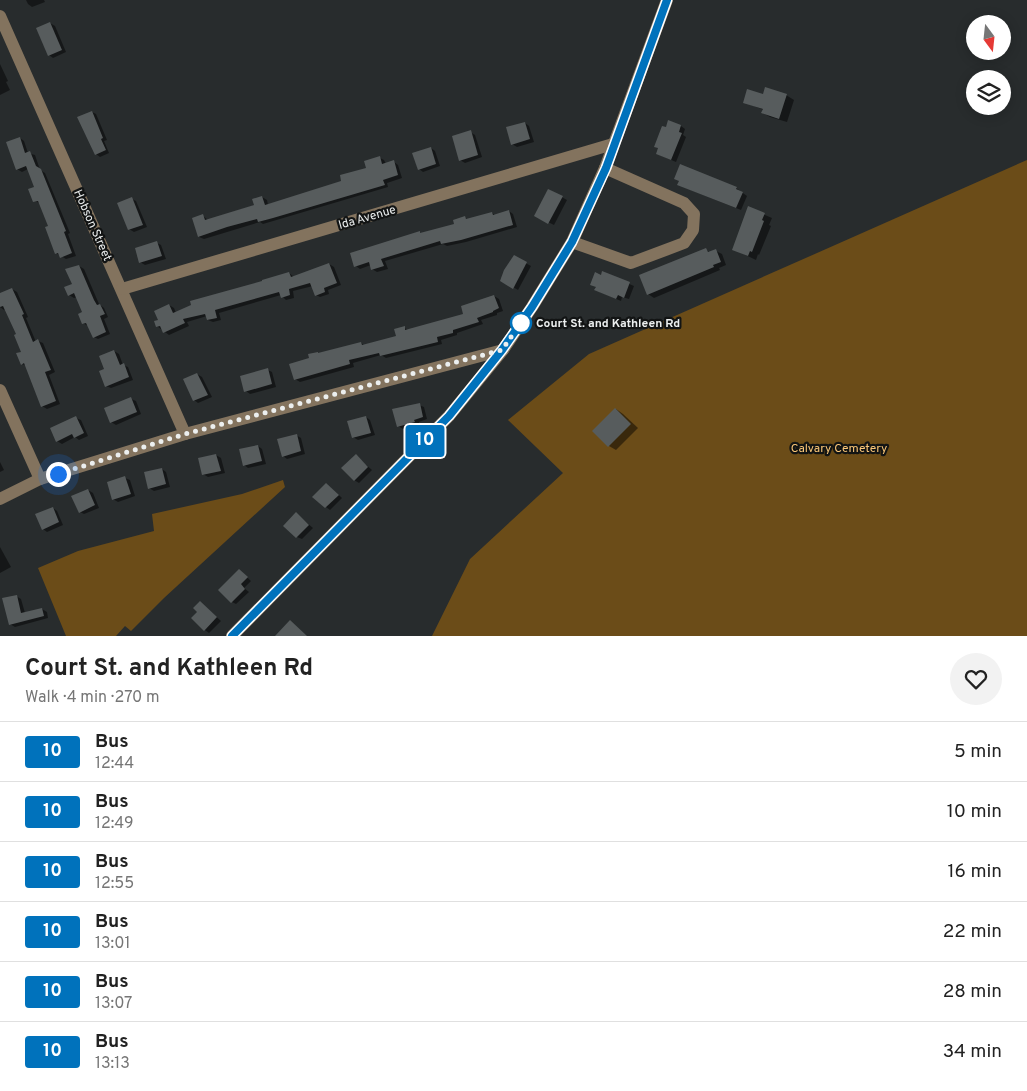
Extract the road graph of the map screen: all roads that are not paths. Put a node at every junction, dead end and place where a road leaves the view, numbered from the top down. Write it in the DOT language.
graph roads {
  1 [pos="667,0"];
  2 [pos="0,16"];
  3 [pos="613,144"];
  4 [pos="606,168"];
  5 [pos="572,242"];
  6 [pos="122,290"];
  7 [pos="502,350"];
  8 [pos="0,390"];
  9 [pos="185,434"];
  10 [pos="40,479"];
  11 [pos="0,499"];
  12 [pos="232,636"];
  1 -- 3 [label="street"];
  2 -- 6 [label="street, Hobson Street"];
  3 -- 4 [label="street"];
  3 -- 6 [label="street, Ida Avenue"];
  4 -- 5 [label="street"];
  4 -- 5 [label="street"];
  5 -- 7 [label="street"];
  6 -- 9 [label="street, Hobson Street"];
  7 -- 9 [label="street"];
  7 -- 12 [label="street"];
  8 -- 10 [label="street"];
  9 -- 10 [label="street"];
  10 -- 11 [label="street"];
}
